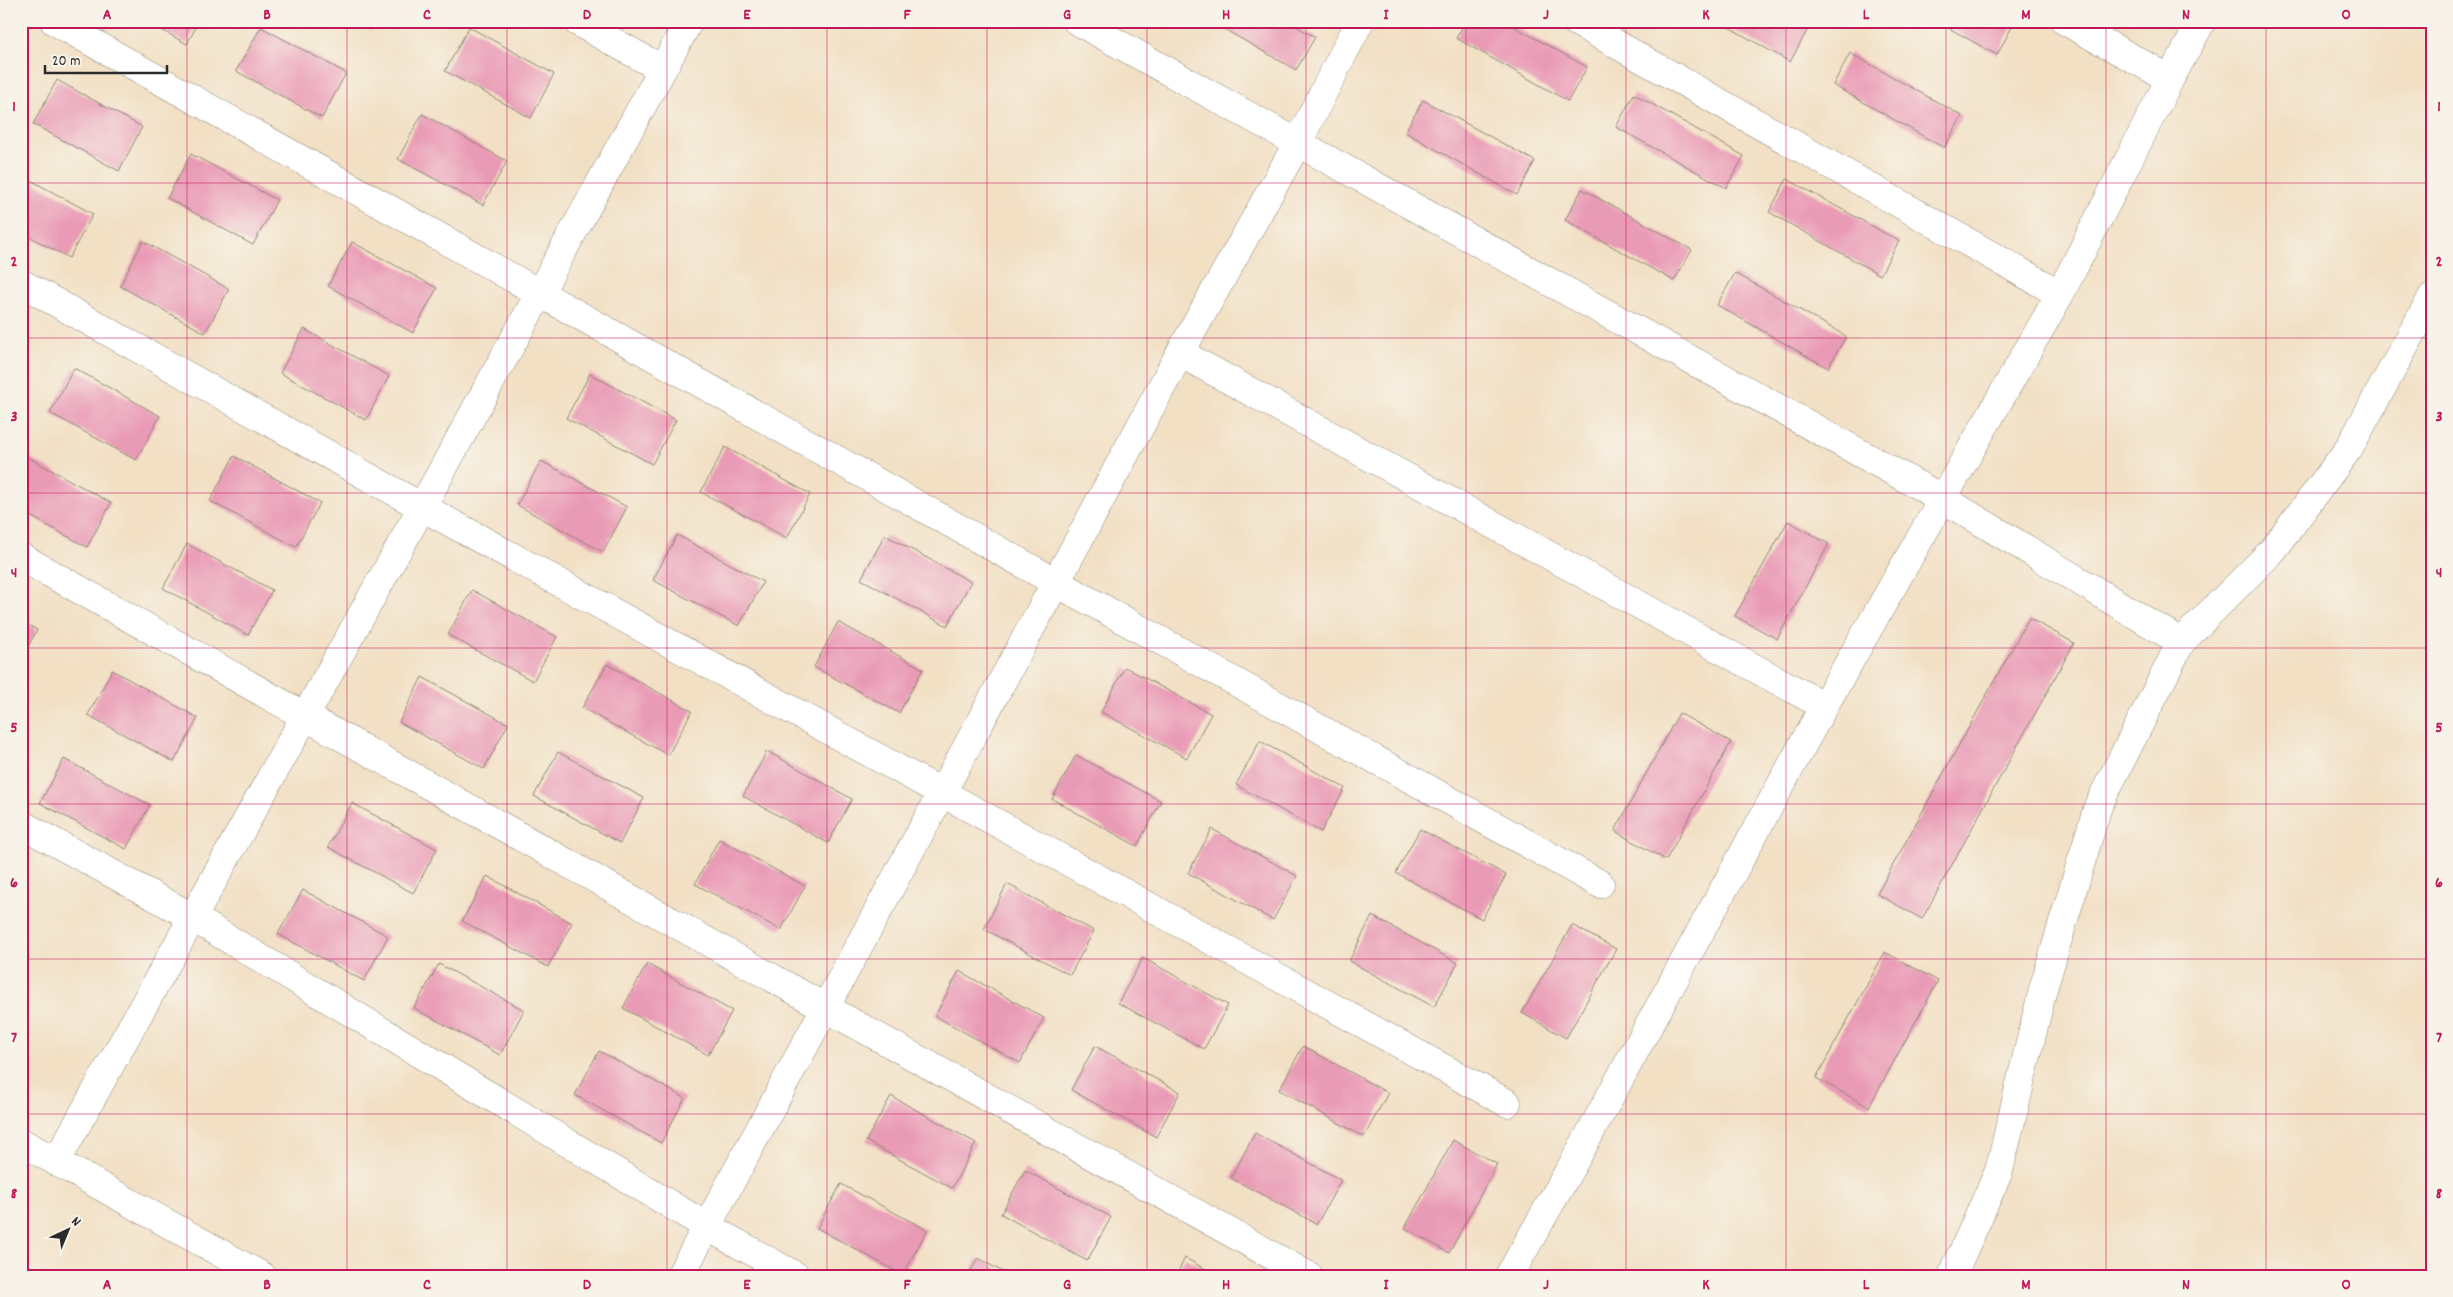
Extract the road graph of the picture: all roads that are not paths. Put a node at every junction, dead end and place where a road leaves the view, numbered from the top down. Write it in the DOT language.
graph roads {
  1 [pos="54,21"];
  2 [pos="576,21"];
  3 [pos="689,21"];
  4 [pos="1077,21"];
  5 [pos="1360,21"];
  6 [pos="1575,21"];
  7 [pos="2065,21"];
  8 [pos="2202,21"];
  9 [pos="662,69"];
  10 [pos="2170,79"];
  11 [pos="1297,144"];
  12 [pos="21,283"];
  13 [pos="539,294"];
  14 [pos="2060,294"];
  15 [pos="2432,297"];
  16 [pos="1180,353"];
  17 [pos="1943,499"];
  18 [pos="422,507"];
  19 [pos="21,557"];
  20 [pos="1057,583"];
  21 [pos="2180,642"];
  22 [pos="1824,706"];
  23 [pos="304,715"];
  24 [pos="941,793"];
  25 [pos="21,824"];
  26 [pos="1600,884"];
  27 [pos="192,917"];
  28 [pos="826,1008"];
  29 [pos="1507,1103"];
  30 [pos="21,1142"];
  31 [pos="56,1162"];
  32 [pos="706,1226"];
  33 [pos="262,1276"];
  34 [pos="680,1276"];
  35 [pos="796,1276"];
  36 [pos="1309,1276"];
  37 [pos="1510,1276"];
  38 [pos="1952,1276"];
  1 -- 13 [label="street"];
  2 -- 9 [label="street"];
  3 -- 9 [label="street"];
  4 -- 11 [label="street"];
  5 -- 11 [label="street"];
  6 -- 14 [label="street"];
  7 -- 10 [label="street"];
  8 -- 10 [label="street"];
  9 -- 13 [label="street"];
  10 -- 14 [label="street"];
  11 -- 16 [label="street"];
  11 -- 17 [label="street"];
  12 -- 18 [label="street"];
  13 -- 18 [label="street"];
  13 -- 20 [label="street"];
  14 -- 17 [label="street"];
  15 -- 21 [label="street"];
  16 -- 20 [label="street"];
  16 -- 22 [label="street"];
  17 -- 21 [label="street"];
  17 -- 22 [label="street"];
  18 -- 23 [label="street"];
  18 -- 24 [label="street"];
  19 -- 23 [label="street"];
  20 -- 24 [label="street"];
  20 -- 26 [label="street"];
  21 -- 38 [label="street"];
  22 -- 37 [label="street"];
  23 -- 27 [label="street"];
  23 -- 28 [label="street"];
  24 -- 28 [label="street"];
  24 -- 29 [label="street"];
  25 -- 27 [label="street"];
  27 -- 31 [label="street"];
  27 -- 32 [label="street"];
  28 -- 32 [label="street"];
  28 -- 36 [label="street"];
  30 -- 31 [label="street"];
  31 -- 33 [label="street"];
  32 -- 34 [label="street"];
  32 -- 35 [label="street"];
}
